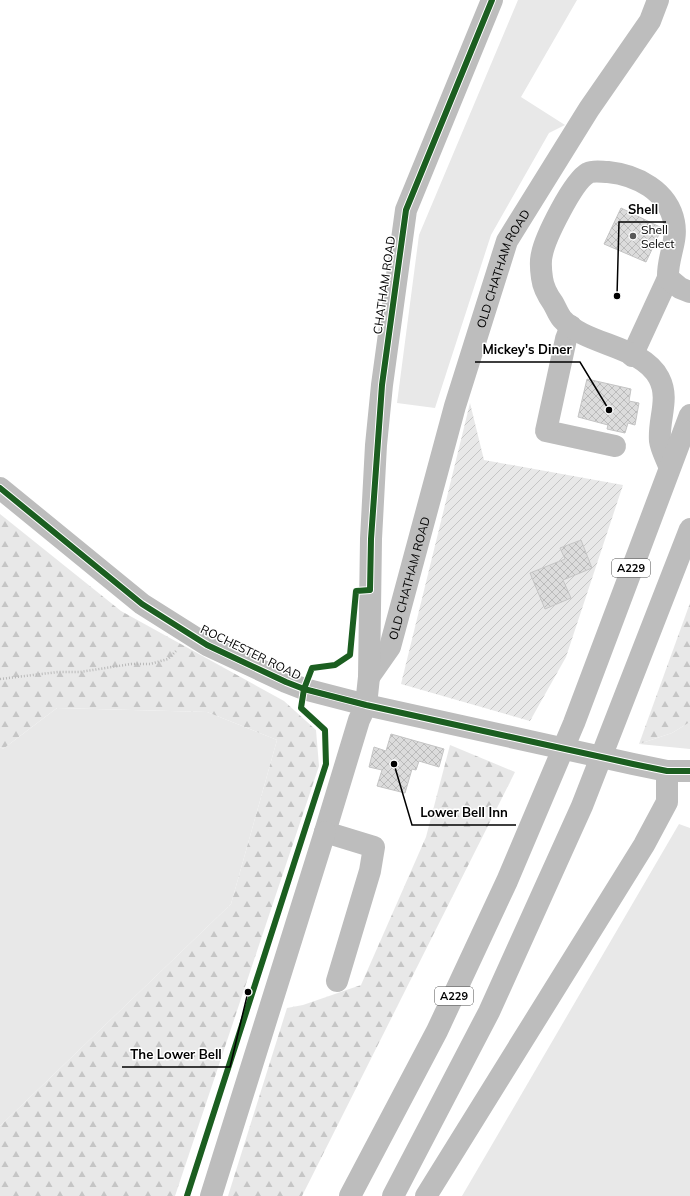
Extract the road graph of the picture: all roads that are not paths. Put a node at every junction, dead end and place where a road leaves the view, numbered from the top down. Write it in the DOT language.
graph roads {
  1 [pos="492,0"];
  2 [pos="658,0"];
  3 [pos="553,166"];
  4 [pos="564,206"];
  5 [pos="668,278"];
  6 [pos="690,292"];
  7 [pos="571,326"];
  8 [pos="632,356"];
  9 [pos="690,415"];
  10 [pos="615,446"];
  11 [pos="669,466"];
  12 [pos="0,488"];
  13 [pos="690,529"];
  14 [pos="369,677"];
  15 [pos="366,705"];
  16 [pos="667,771"];
  17 [pos="690,771"];
  18 [pos="324,832"];
  19 [pos="337,981"];
  20 [pos="211,1196"];
  21 [pos="350,1196"];
  22 [pos="393,1196"];
  23 [pos="426,1196"];
  1 -- 14 [label="main road, CHATHAM ROAD"];
  2 -- 3 [label="main road, OLD CHATHAM ROAD"];
  3 -- 4 [label="main road"];
  3 -- 14 [label="main road, OLD CHATHAM ROAD"];
  4 -- 5 [label="main road"];
  4 -- 7 [label="main road"];
  5 -- 6 [label="main road"];
  5 -- 8 [label="main road"];
  7 -- 8 [label="main road"];
  7 -- 10 [label="main road"];
  8 -- 11 [label="main road"];
  9 -- 11 [label="main road, A229"];
  11 -- 21 [label="main road, A229"];
  12 -- 15 [label="main road, ROCHESTER ROAD"];
  13 -- 22 [label="main road, A229"];
  14 -- 15 [label="main road, CHATHAM ROAD"];
  15 -- 16 [label="main road, ROCHESTER ROAD"];
  15 -- 18 [label="main road, CHATHAM ROAD"];
  16 -- 17 [label="main road, ROCHESTER ROAD"];
  16 -- 23 [label="main road"];
  18 -- 19 [label="main road"];
  18 -- 20 [label="main road, CHATHAM ROAD"];
}
